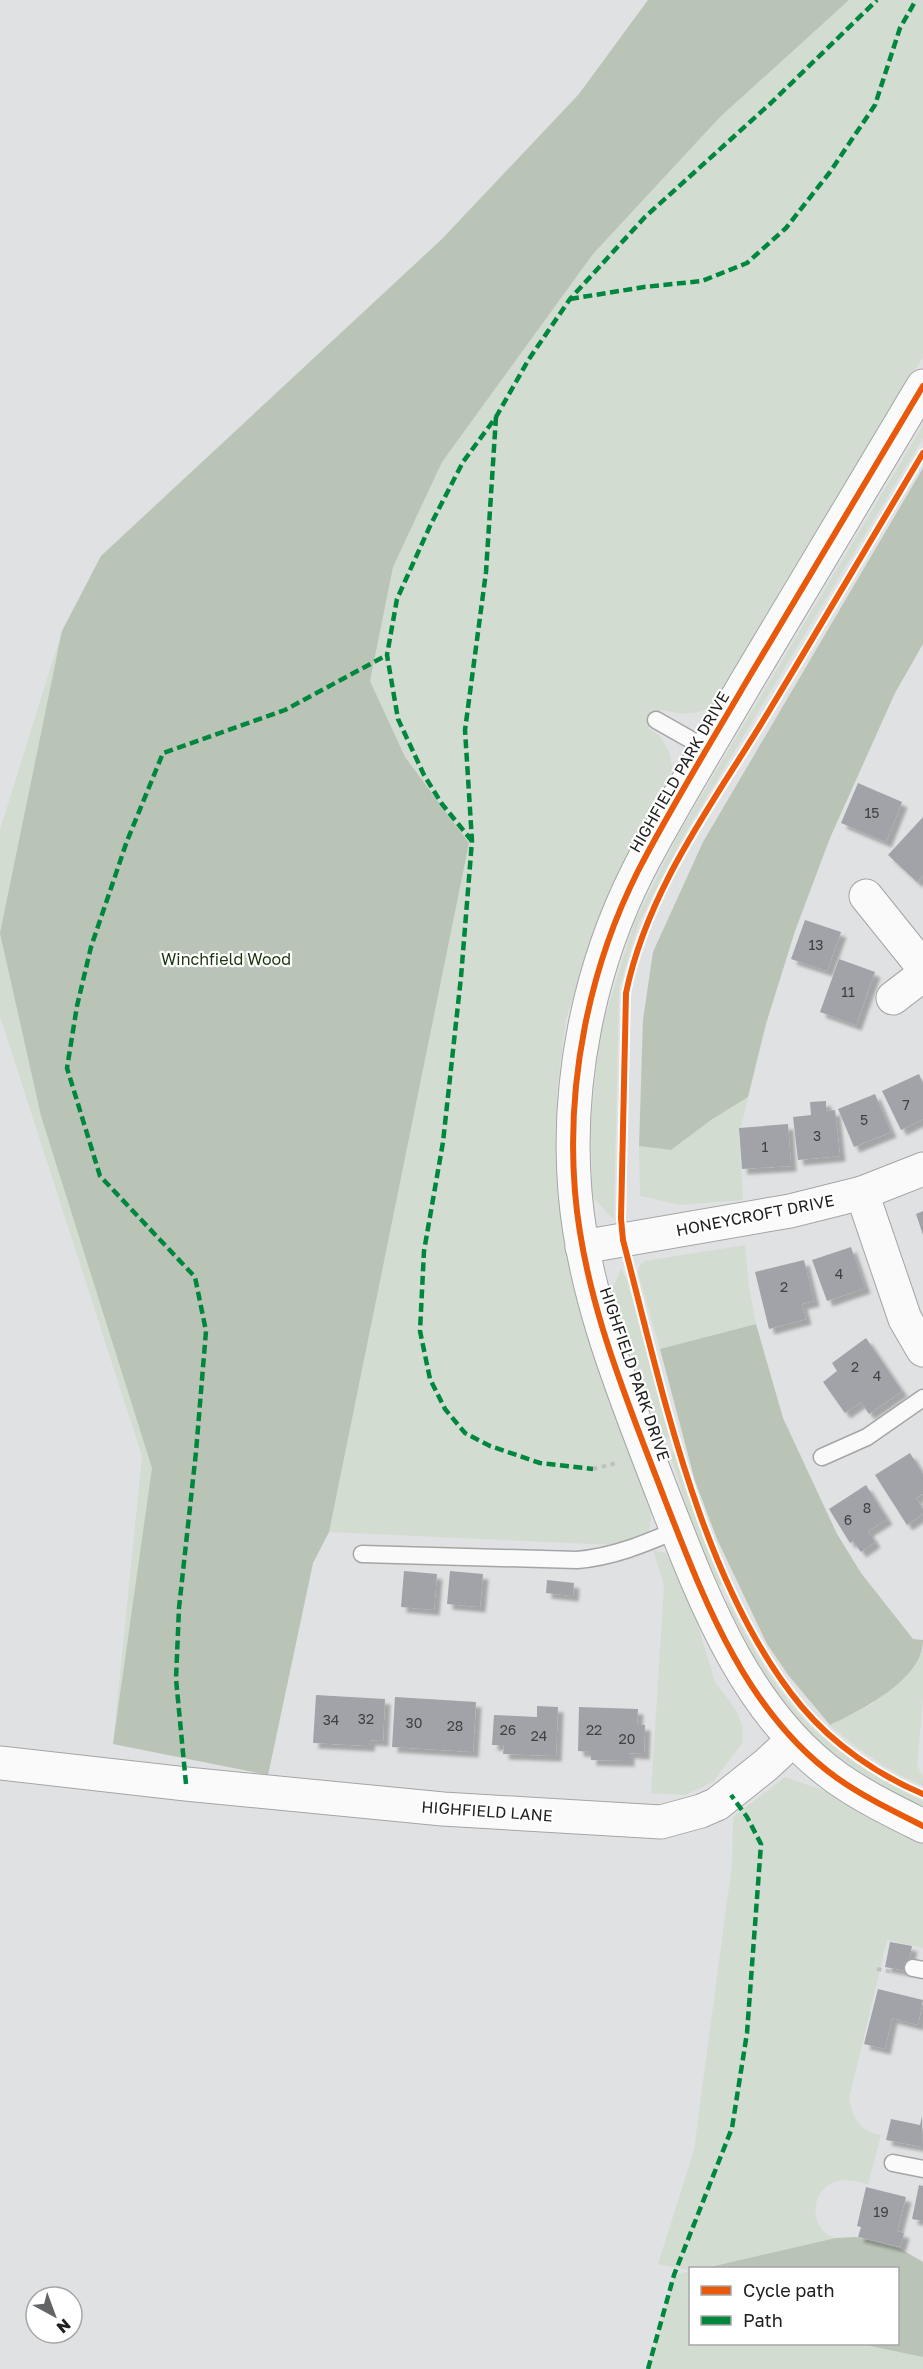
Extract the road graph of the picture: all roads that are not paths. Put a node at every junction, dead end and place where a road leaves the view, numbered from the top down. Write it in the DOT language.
graph roads {
  1 [pos="923,386"];
  2 [pos="656,720"];
  3 [pos="707,749"];
  4 [pos="866,896"];
  5 [pos="923,967"];
  6 [pos="923,975"];
  7 [pos="893,998"];
  8 [pos="923,1169"];
  9 [pos="862,1193"];
  10 [pos="582,1247"];
  11 [pos="923,1350"];
  12 [pos="923,1398"];
  13 [pos="822,1457"];
  14 [pos="677,1530"];
  15 [pos="362,1554"];
  16 [pos="793,1740"];
  17 [pos="0,1763"];
  18 [pos="923,1826"];
  19 [pos="893,2163"];
  20 [pos="923,2169"];
  1 -- 3 [label="street, HIGHFIELD PARK DRIVE"];
  2 -- 3 [label="lane"];
  3 -- 10 [label="street, HIGHFIELD PARK DRIVE"];
  4 -- 5 [label="street"];
  6 -- 7 [label="street"];
  8 -- 9 [label="street, HONEYCROFT DRIVE"];
  9 -- 10 [label="street, HONEYCROFT DRIVE"];
  9 -- 11 [label="street"];
  10 -- 14 [label="street, HIGHFIELD PARK DRIVE"];
  12 -- 13 [label="lane"];
  14 -- 15 [label="lane"];
  14 -- 16 [label="street, HIGHFIELD PARK DRIVE"];
  16 -- 17 [label="street, HIGHFIELD LANE"];
  16 -- 18 [label="street"];
  19 -- 20 [label="lane"];
}
